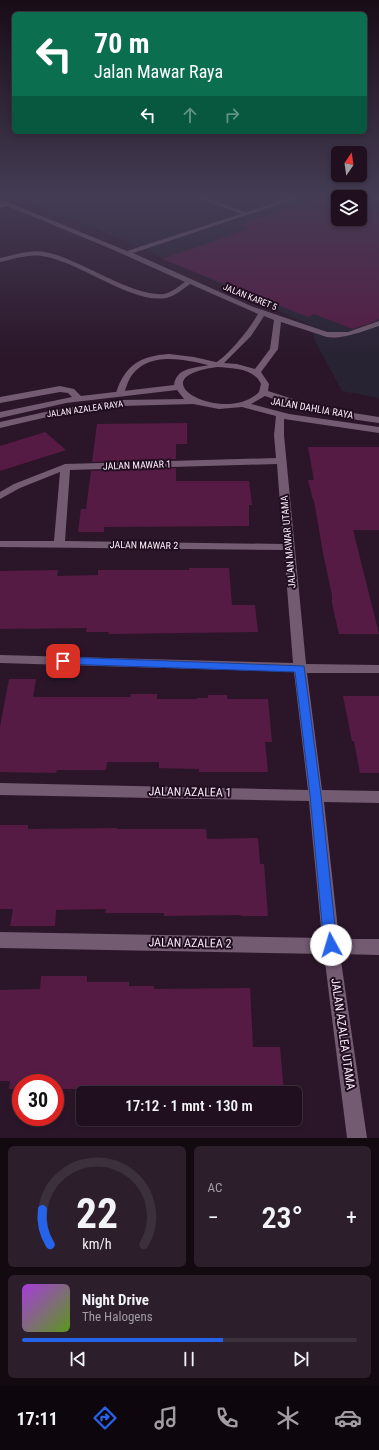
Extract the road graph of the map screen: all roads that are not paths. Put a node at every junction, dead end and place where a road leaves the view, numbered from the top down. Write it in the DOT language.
graph roads {
  1 [pos="118,250"];
  2 [pos="139,250"];
  3 [pos="127,254"];
  4 [pos="0,260"];
  5 [pos="188,282"];
  6 [pos="263,312"];
  7 [pos="278,318"];
  8 [pos="379,323"];
  9 [pos="217,365"];
  10 [pos="256,373"];
  11 [pos="179,387"];
  12 [pos="263,392"];
  13 [pos="120,393"];
  14 [pos="78,398"];
  15 [pos="0,400"];
  16 [pos="196,401"];
  17 [pos="241,404"];
  18 [pos="0,415"];
  19 [pos="280,415"];
  20 [pos="379,420"];
  21 [pos="0,425"];
  22 [pos="379,430"];
  23 [pos="281,461"];
  24 [pos="65,467"];
  25 [pos="0,496"];
  26 [pos="0,544"];
  27 [pos="59,544"];
  28 [pos="288,547"];
  29 [pos="0,658"];
  30 [pos="300,668"];
  31 [pos="379,669"];
  32 [pos="0,789"];
  33 [pos="316,795"];
  34 [pos="379,797"];
  35 [pos="0,940"];
  36 [pos="331,945"];
  37 [pos="379,947"];
  38 [pos="357,1138"];
  1 -- 3 [label="street, JALAN KARET 5"];
  2 -- 3 [label="street"];
  3 -- 5 [label="street, JALAN KARET 5"];
  4 -- 5 [label="street"];
  5 -- 6 [label="street, JALAN KARET 5"];
  6 -- 7 [label="street, JALAN KARET 5"];
  6 -- 9 [label="street"];
  7 -- 8 [label="street, JALAN KARET 5"];
  7 -- 10 [label="street"];
  9 -- 10 [label="street"];
  9 -- 11 [label="street"];
  9 -- 13 [label="street"];
  10 -- 12 [label="street"];
  11 -- 13 [label="street, JALAN AZALEA RAYA"];
  11 -- 16 [label="street"];
  12 -- 17 [label="street"];
  12 -- 20 [label="street, JALAN DAHLIA RAYA"];
  13 -- 14 [label="street, JALAN AZALEA RAYA"];
  14 -- 15 [label="street"];
  14 -- 18 [label="street, JALAN AZALEA RAYA"];
  16 -- 17 [label="street"];
  16 -- 21 [label="street, JALAN AZALEA RAYA"];
  17 -- 19 [label="street, JALAN DAHLIA RAYA"];
  19 -- 22 [label="street, JALAN DAHLIA RAYA"];
  19 -- 23 [label="street, JALAN MAWAR UTAMA"];
  23 -- 24 [label="street, JALAN MAWAR 1"];
  23 -- 28 [label="street, JALAN MAWAR UTAMA"];
  24 -- 25 [label="street, JALAN MAWAR 1"];
  24 -- 27 [label="street"];
  26 -- 27 [label="street, JALAN MAWAR 2"];
  27 -- 28 [label="street, JALAN MAWAR 2"];
  28 -- 30 [label="street, JALAN MAWAR UTAMA"];
  29 -- 30 [label="street"];
  30 -- 31 [label="street"];
  30 -- 33 [label="street, JALAN AZALEA UTAMA"];
  32 -- 33 [label="street, JALAN AZALEA 1"];
  33 -- 34 [label="street, JALAN AZALEA 1"];
  33 -- 36 [label="street, JALAN AZALEA UTAMA"];
  35 -- 36 [label="street, JALAN AZALEA 2"];
  36 -- 37 [label="street, JALAN AZALEA 2"];
  36 -- 38 [label="street, JALAN AZALEA UTAMA"];
}
